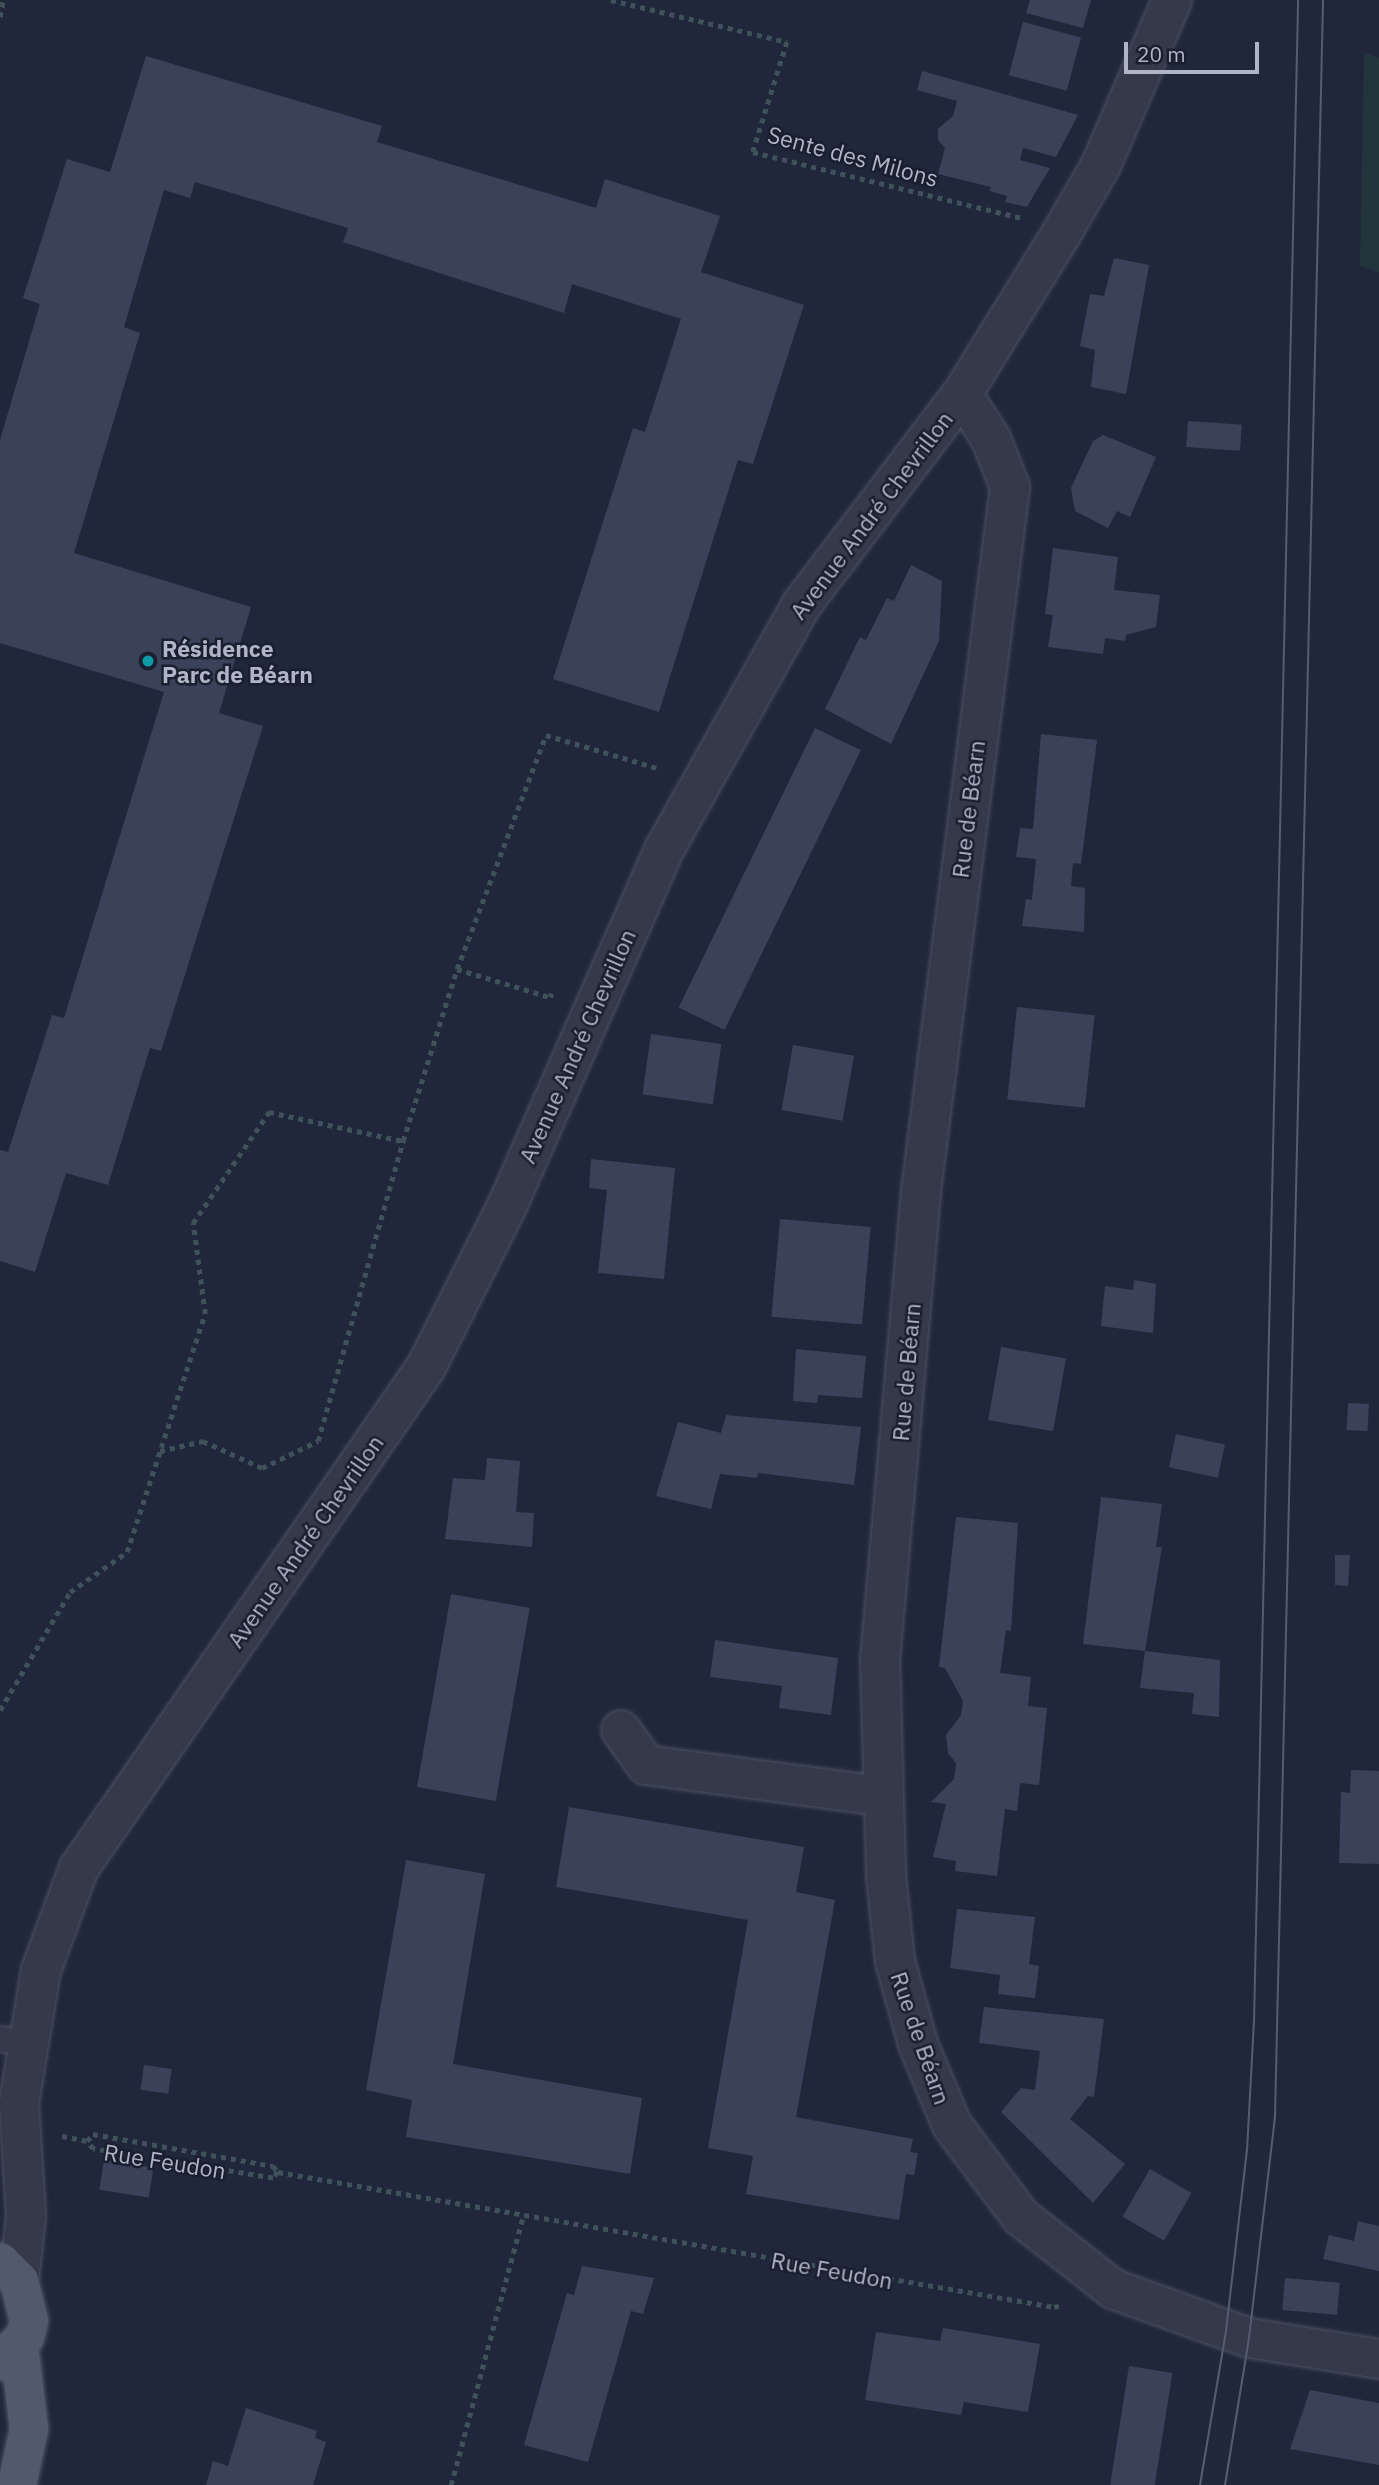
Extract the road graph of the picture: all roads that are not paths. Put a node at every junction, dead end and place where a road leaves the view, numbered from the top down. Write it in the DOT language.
graph roads {
  1 [pos="1172,0"];
  2 [pos="962,394"];
  3 [pos="621,1730"];
  4 [pos="882,1796"];
  5 [pos="14,2041"];
  6 [pos="19,2103"];
  7 [pos="0,2154"];
  8 [pos="10,2272"];
  9 [pos="9,2353"];
  10 [pos="1379,2359"];
  11 [pos="0,2466"];
  12 [pos="9,2485"];
  13 [pos="17,2485"];
  1 -- 2 [label="street, Avenue André Chevrillon"];
  2 -- 4 [label="street, Rue de Béarn"];
  2 -- 5 [label="street, Avenue André Chevrillon"];
  3 -- 4 [label="street"];
  4 -- 10 [label="street, Rue de Béarn"];
  5 -- 6 [label="street, Avenue André Chevrillon"];
  6 -- 7 [label="street, Avenue André Chevrillon"];
  6 -- 8 [label="street, Avenue André Chevrillon"];
  8 -- 9 [label="main road"];
  9 -- 13 [label="main road"];
  11 -- 12 [label="main road"];
}
